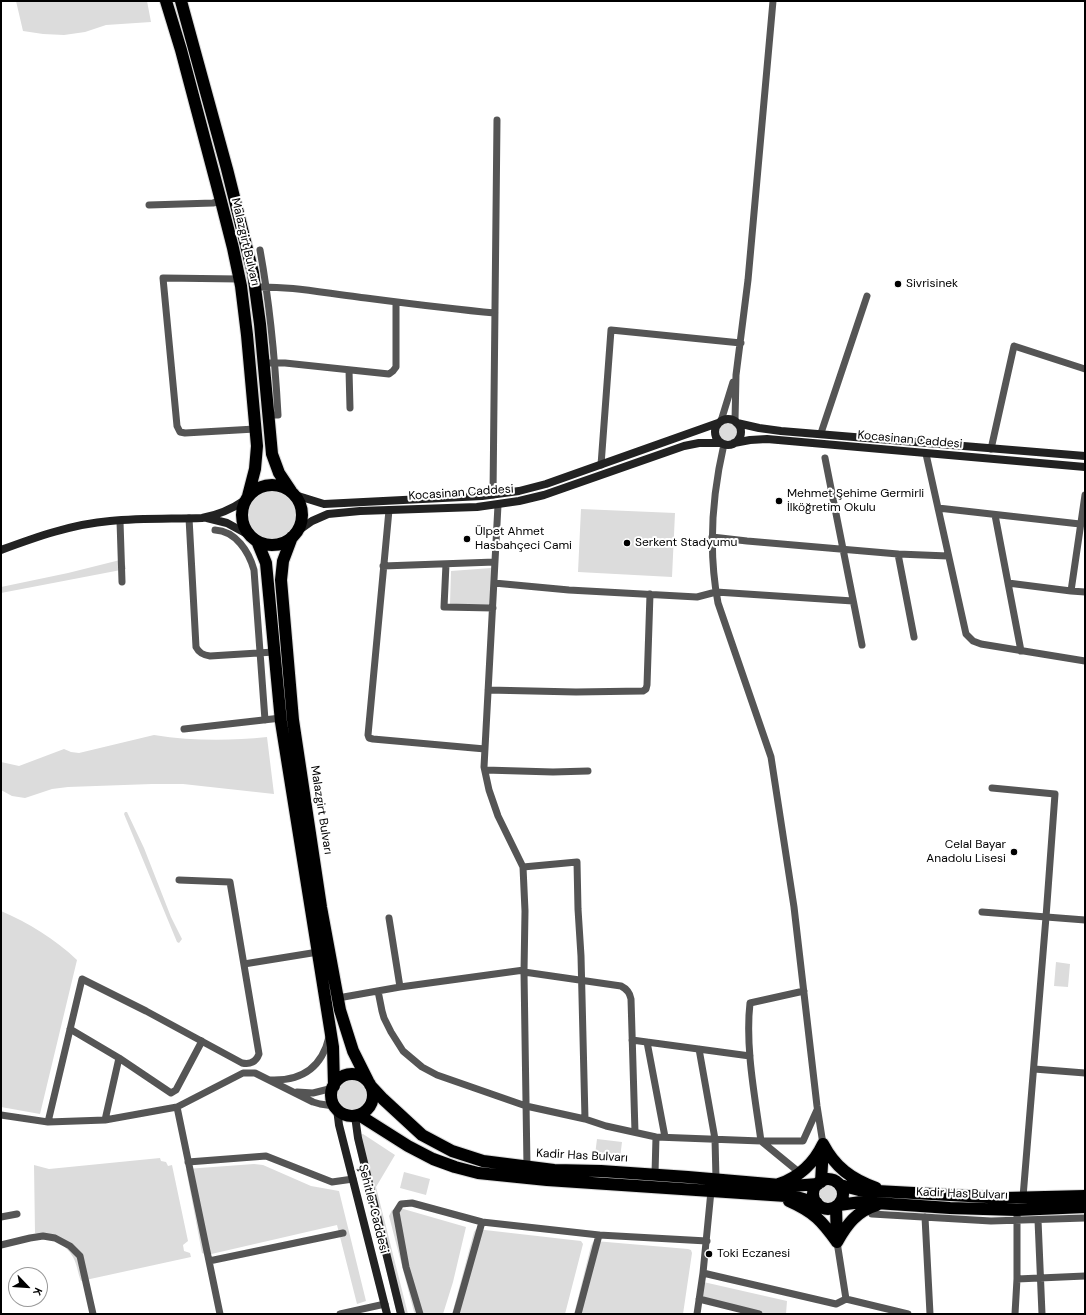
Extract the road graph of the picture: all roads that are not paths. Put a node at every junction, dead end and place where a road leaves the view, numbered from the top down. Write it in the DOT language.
graph roads {
  1 [pos="166,1"];
  2 [pos="181,1"];
  3 [pos="773,1"];
  4 [pos="497,120"];
  5 [pos="221,201"];
  6 [pos="149,205"];
  7 [pos="260,250"];
  8 [pos="239,279"];
  9 [pos="261,286"];
  10 [pos="867,296"];
  11 [pos="396,302"];
  12 [pos="495,313"];
  13 [pos="741,343"];
  14 [pos="269,363"];
  15 [pos="1085,369"];
  16 [pos="349,370"];
  17 [pos="736,375"];
  18 [pos="350,408"];
  19 [pos="719,422"];
  20 [pos="736,422"];
  21 [pos="255,429"];
  22 [pos="821,433"];
  23 [pos="723,443"];
  24 [pos="734,443"];
  25 [pos="991,449"];
  26 [pos="926,454"];
  27 [pos="1085,456"];
  28 [pos="825,458"];
  29 [pos="601,465"];
  30 [pos="1085,467"];
  31 [pos="293,493"];
  32 [pos="1085,495"];
  33 [pos="493,496"];
  34 [pos="247,498"];
  35 [pos="498,505"];
  36 [pos="938,508"];
  37 [pos="389,510"];
  38 [pos="995,515"];
  39 [pos="189,518"];
  40 [pos="202,518"];
  41 [pos="120,521"];
  42 [pos="1080,524"];
  43 [pos="215,530"];
  44 [pos="294,535"];
  45 [pos="712,537"];
  46 [pos="253,538"];
  47 [pos="843,549"];
  48 [pos="1,550"];
  49 [pos="898,554"];
  50 [pos="948,556"];
  51 [pos="495,562"];
  52 [pos="446,564"];
  53 [pos="383,566"];
  54 [pos="122,582"];
  55 [pos="494,583"];
  56 [pos="1008,583"];
  57 [pos="1071,591"];
  58 [pos="716,592"];
  59 [pos="1085,592"];
  60 [pos="650,594"];
  61 [pos="853,601"];
  62 [pos="493,608"];
  63 [pos="914,637"];
  64 [pos="862,645"];
  65 [pos="1021,651"];
  66 [pos="274,652"];
  67 [pos="261,653"];
  68 [pos="1085,661"];
  69 [pos="488,690"];
  70 [pos="281,718"];
  71 [pos="265,720"];
  72 [pos="184,729"];
  73 [pos="485,749"];
  74 [pos="485,770"];
  75 [pos="588,770"];
  76 [pos="992,788"];
  77 [pos="522,867"];
  78 [pos="179,880"];
  79 [pos="982,912"];
  80 [pos="1046,917"];
  81 [pos="389,918"];
  82 [pos="1085,920"];
  83 [pos="318,952"];
  84 [pos="244,964"];
  85 [pos="524,971"];
  86 [pos="582,980"];
  87 [pos="400,987"];
  88 [pos="804,990"];
  89 [pos="378,991"];
  90 [pos="338,998"];
  91 [pos="330,1025"];
  92 [pos="70,1029"];
  93 [pos="632,1040"];
  94 [pos="202,1041"];
  95 [pos="647,1042"];
  96 [pos="699,1049"];
  97 [pos="750,1056"];
  98 [pos="119,1058"];
  99 [pos="250,1063"];
  100 [pos="1034,1069"];
  101 [pos="250,1073"];
  102 [pos="1085,1073"];
  103 [pos="270,1080"];
  104 [pos="369,1083"];
  105 [pos="333,1087"];
  106 [pos="293,1092"];
  107 [pos="526,1106"];
  108 [pos="177,1107"];
  109 [pos="336,1107"];
  110 [pos="817,1110"];
  111 [pos="1,1115"];
  112 [pos="357,1115"];
  113 [pos="585,1119"];
  114 [pos="105,1120"];
  115 [pos="48,1122"];
  116 [pos="634,1132"];
  117 [pos="656,1137"];
  118 [pos="665,1137"];
  119 [pos="715,1139"];
  120 [pos="761,1141"];
  121 [pos="823,1144"];
  122 [pos="829,1156"];
  123 [pos="188,1162"];
  124 [pos="527,1167"];
  125 [pos="800,1173"];
  126 [pos="655,1174"];
  127 [pos="353,1179"];
  128 [pos="819,1183"];
  129 [pos="839,1184"];
  130 [pos="714,1185"];
  131 [pos="775,1190"];
  132 [pos="891,1192"];
  133 [pos="1085,1196"];
  134 [pos="1023,1197"];
  135 [pos="884,1203"];
  136 [pos="820,1206"];
  137 [pos="837,1206"];
  138 [pos="1085,1207"];
  139 [pos="17,1214"];
  140 [pos="872,1214"];
  141 [pos="928,1214"];
  142 [pos="1017,1215"];
  143 [pos="1,1217"];
  144 [pos="1085,1218"];
  145 [pos="1038,1220"];
  146 [pos="482,1222"];
  147 [pos="343,1233"];
  148 [pos="599,1235"];
  149 [pos="707,1242"];
  150 [pos="837,1242"];
  151 [pos="1,1245"];
  152 [pos="209,1261"];
  153 [pos="703,1273"];
  154 [pos="1085,1276"];
  155 [pos="1041,1278"];
  156 [pos="1017,1279"];
  157 [pos="699,1299"];
  158 [pos="846,1299"];
  159 [pos="385,1304"];
  160 [pos="93,1314"];
  161 [pos="220,1314"];
  162 [pos="340,1314"];
  163 [pos="387,1314"];
  164 [pos="401,1314"];
  165 [pos="420,1314"];
  166 [pos="456,1314"];
  167 [pos="578,1314"];
  168 [pos="696,1314"];
  169 [pos="759,1314"];
  170 [pos="908,1314"];
  171 [pos="930,1314"];
  172 [pos="1015,1314"];
  173 [pos="1042,1314"];
  1 -- 5 [label="highway, Malazgirt Bulvarı"];
  2 -- 9 [label="highway, Malazgirt Bulvarı"];
  3 -- 13 [label="street"];
  4 -- 12 [label="street"];
  5 -- 6 [label="street"];
  5 -- 8 [label="highway, Malazgirt Bulvarı"];
  7 -- 9 [label="street"];
  8 -- 21 [label="highway, Malazgirt Bulvarı"];
  8 -- 21 [label="street"];
  9 -- 11 [label="street"];
  9 -- 14 [label="highway, Malazgirt Bulvarı"];
  10 -- 22 [label="street"];
  11 -- 12 [label="street"];
  11 -- 16 [label="street"];
  12 -- 33 [label="street"];
  13 -- 17 [label="street"];
  13 -- 29 [label="street"];
  14 -- 16 [label="street"];
  14 -- 31 [label="highway, Malazgirt Bulvarı"];
  15 -- 25 [label="street"];
  16 -- 18 [label="street"];
  17 -- 19 [label="street"];
  17 -- 20 [label="street"];
  19 -- 20 [label="main road"];
  19 -- 23 [label="main road"];
  19 -- 29 [label="main road, Kocasinan Caddesi"];
  20 -- 22 [label="main road, Kocasinan Caddesi"];
  20 -- 24 [label="main road"];
  21 -- 34 [label="highway, Malazgirt Bulvarı"];
  22 -- 25 [label="main road, Kocasinan Caddesi"];
  23 -- 24 [label="main road"];
  23 -- 35 [label="main road, Kocasinan Caddesi"];
  23 -- 45 [label="street"];
  24 -- 26 [label="main road, Kocasinan Caddesi"];
  25 -- 27 [label="main road, Kocasinan Caddesi"];
  26 -- 30 [label="main road, Kocasinan Caddesi"];
  26 -- 36 [label="street"];
  28 -- 47 [label="street"];
  29 -- 33 [label="main road, Kocasinan Caddesi"];
  31 -- 33 [label="main road, Kocasinan Caddesi"];
  31 -- 34 [label="highway"];
  31 -- 44 [label="highway"];
  32 -- 42 [label="street"];
  34 -- 40 [label="main road"];
  34 -- 46 [label="highway"];
  35 -- 37 [label="main road, Kocasinan Caddesi"];
  35 -- 51 [label="street"];
  36 -- 38 [label="street"];
  36 -- 50 [label="street"];
  37 -- 44 [label="main road, Kocasinan Caddesi"];
  37 -- 53 [label="street"];
  38 -- 42 [label="street"];
  38 -- 56 [label="street"];
  39 -- 40 [label="main road"];
  39 -- 41 [label="main road"];
  39 -- 67 [label="street"];
  40 -- 46 [label="main road"];
  41 -- 48 [label="main road"];
  41 -- 54 [label="street"];
  42 -- 57 [label="street"];
  43 -- 67 [label="street"];
  44 -- 46 [label="highway"];
  44 -- 90 [label="highway, Malazgirt Bulvarı"];
  45 -- 47 [label="street"];
  45 -- 58 [label="street"];
  46 -- 66 [label="highway"];
  47 -- 49 [label="street"];
  47 -- 61 [label="street"];
  49 -- 50 [label="street"];
  49 -- 63 [label="street"];
  50 -- 65 [label="street"];
  51 -- 52 [label="street"];
  51 -- 55 [label="street"];
  52 -- 53 [label="street"];
  52 -- 62 [label="street"];
  53 -- 73 [label="street"];
  55 -- 60 [label="street"];
  55 -- 62 [label="street"];
  56 -- 57 [label="street"];
  56 -- 65 [label="street"];
  57 -- 59 [label="street"];
  58 -- 60 [label="street"];
  58 -- 61 [label="street"];
  58 -- 88 [label="street"];
  60 -- 69 [label="street"];
  61 -- 64 [label="street"];
  62 -- 69 [label="street"];
  65 -- 68 [label="street"];
  66 -- 67 [label="street"];
  66 -- 70 [label="highway"];
  67 -- 71 [label="street"];
  69 -- 73 [label="street"];
  70 -- 71 [label="street"];
  70 -- 83 [label="highway"];
  71 -- 72 [label="street"];
  73 -- 74 [label="street"];
  74 -- 75 [label="street"];
  74 -- 77 [label="street"];
  76 -- 80 [label="street"];
  77 -- 85 [label="street"];
  77 -- 86 [label="street"];
  78 -- 84 [label="street"];
  79 -- 80 [label="street"];
  80 -- 82 [label="street"];
  80 -- 100 [label="street"];
  81 -- 87 [label="street"];
  83 -- 84 [label="street"];
  83 -- 91 [label="highway"];
  84 -- 99 [label="street"];
  85 -- 86 [label="street"];
  85 -- 87 [label="street"];
  85 -- 107 [label="street"];
  86 -- 93 [label="street"];
  86 -- 113 [label="street"];
  87 -- 89 [label="street"];
  88 -- 97 [label="street"];
  88 -- 110 [label="street"];
  89 -- 90 [label="street"];
  89 -- 107 [label="street"];
  90 -- 104 [label="highway, Malazgirt Bulvarı"];
  91 -- 103 [label="street"];
  91 -- 105 [label="highway"];
  92 -- 94 [label="street"];
  92 -- 98 [label="street"];
  92 -- 115 [label="street"];
  93 -- 95 [label="street"];
  93 -- 116 [label="street"];
  94 -- 98 [label="street"];
  94 -- 99 [label="street"];
  95 -- 96 [label="street"];
  95 -- 118 [label="street"];
  96 -- 97 [label="street"];
  96 -- 119 [label="street"];
  97 -- 120 [label="street"];
  98 -- 114 [label="street"];
  99 -- 101 [label="street"];
  100 -- 102 [label="street"];
  100 -- 134 [label="street"];
  101 -- 103 [label="street"];
  101 -- 108 [label="street"];
  103 -- 106 [label="street"];
  104 -- 105 [label="highway"];
  104 -- 112 [label="highway"];
  104 -- 124 [label="highway, Kadir Has Bulvarı"];
  105 -- 106 [label="street"];
  105 -- 109 [label="highway"];
  106 -- 109 [label="street"];
  107 -- 113 [label="street"];
  107 -- 124 [label="street"];
  108 -- 114 [label="street"];
  108 -- 123 [label="street"];
  109 -- 112 [label="highway"];
  109 -- 127 [label="main road, Şehitler Caddesi"];
  110 -- 120 [label="street"];
  110 -- 121 [label="street"];
  111 -- 115 [label="street"];
  112 -- 130 [label="highway, Kadir Has Bulvarı"];
  112 -- 164 [label="main road, Şehitler Caddesi"];
  113 -- 116 [label="street"];
  114 -- 115 [label="street"];
  116 -- 117 [label="street"];
  117 -- 118 [label="street"];
  117 -- 126 [label="street"];
  118 -- 119 [label="street"];
  119 -- 120 [label="street"];
  119 -- 130 [label="street"];
  120 -- 125 [label="street"];
  121 -- 122 [label="highway"];
  121 -- 125 [label="highway"];
  121 -- 128 [label="highway"];
  122 -- 129 [label="highway"];
  122 -- 132 [label="highway"];
  123 -- 127 [label="street"];
  123 -- 152 [label="street"];
  124 -- 126 [label="highway, Kadir Has Bulvarı"];
  125 -- 131 [label="highway"];
  126 -- 130 [label="highway, Kadir Has Bulvarı"];
  127 -- 159 [label="main road, Şehitler Caddesi"];
  128 -- 129 [label="highway"];
  128 -- 131 [label="highway, Kadir Has Bulvarı"];
  128 -- 136 [label="highway"];
  129 -- 132 [label="highway, Kadir Has Bulvarı"];
  129 -- 137 [label="highway"];
  130 -- 131 [label="highway, Kadir Has Bulvarı"];
  130 -- 149 [label="street"];
  131 -- 136 [label="highway, Kadir Has Bulvarı"];
  131 -- 150 [label="highway"];
  132 -- 134 [label="highway, Kadir Has Bulvarı"];
  133 -- 134 [label="highway, Kadir Has Bulvarı"];
  135 -- 137 [label="highway, Kadir Has Bulvarı"];
  135 -- 141 [label="highway, Kadir Has Bulvarı"];
  135 -- 150 [label="highway"];
  136 -- 137 [label="highway"];
  136 -- 150 [label="highway"];
  137 -- 150 [label="highway"];
  138 -- 142 [label="highway, Kadir Has Bulvarı"];
  139 -- 143 [label="street"];
  140 -- 141 [label="street"];
  141 -- 142 [label="highway, Kadir Has Bulvarı"];
  141 -- 171 [label="street"];
  142 -- 145 [label="street"];
  142 -- 156 [label="street"];
  144 -- 145 [label="street"];
  145 -- 155 [label="street"];
  146 -- 148 [label="street"];
  146 -- 165 [label="street"];
  146 -- 166 [label="street"];
  147 -- 152 [label="street"];
  148 -- 149 [label="street"];
  148 -- 167 [label="street"];
  149 -- 153 [label="street"];
  150 -- 158 [label="street"];
  151 -- 160 [label="street"];
  152 -- 161 [label="street"];
  153 -- 157 [label="street"];
  153 -- 158 [label="street"];
  154 -- 155 [label="street"];
  155 -- 156 [label="street"];
  155 -- 173 [label="street"];
  156 -- 172 [label="street"];
  157 -- 168 [label="street"];
  157 -- 169 [label="street"];
  158 -- 170 [label="street"];
  159 -- 162 [label="street"];
  159 -- 163 [label="main road, Şehitler Caddesi"];
}
